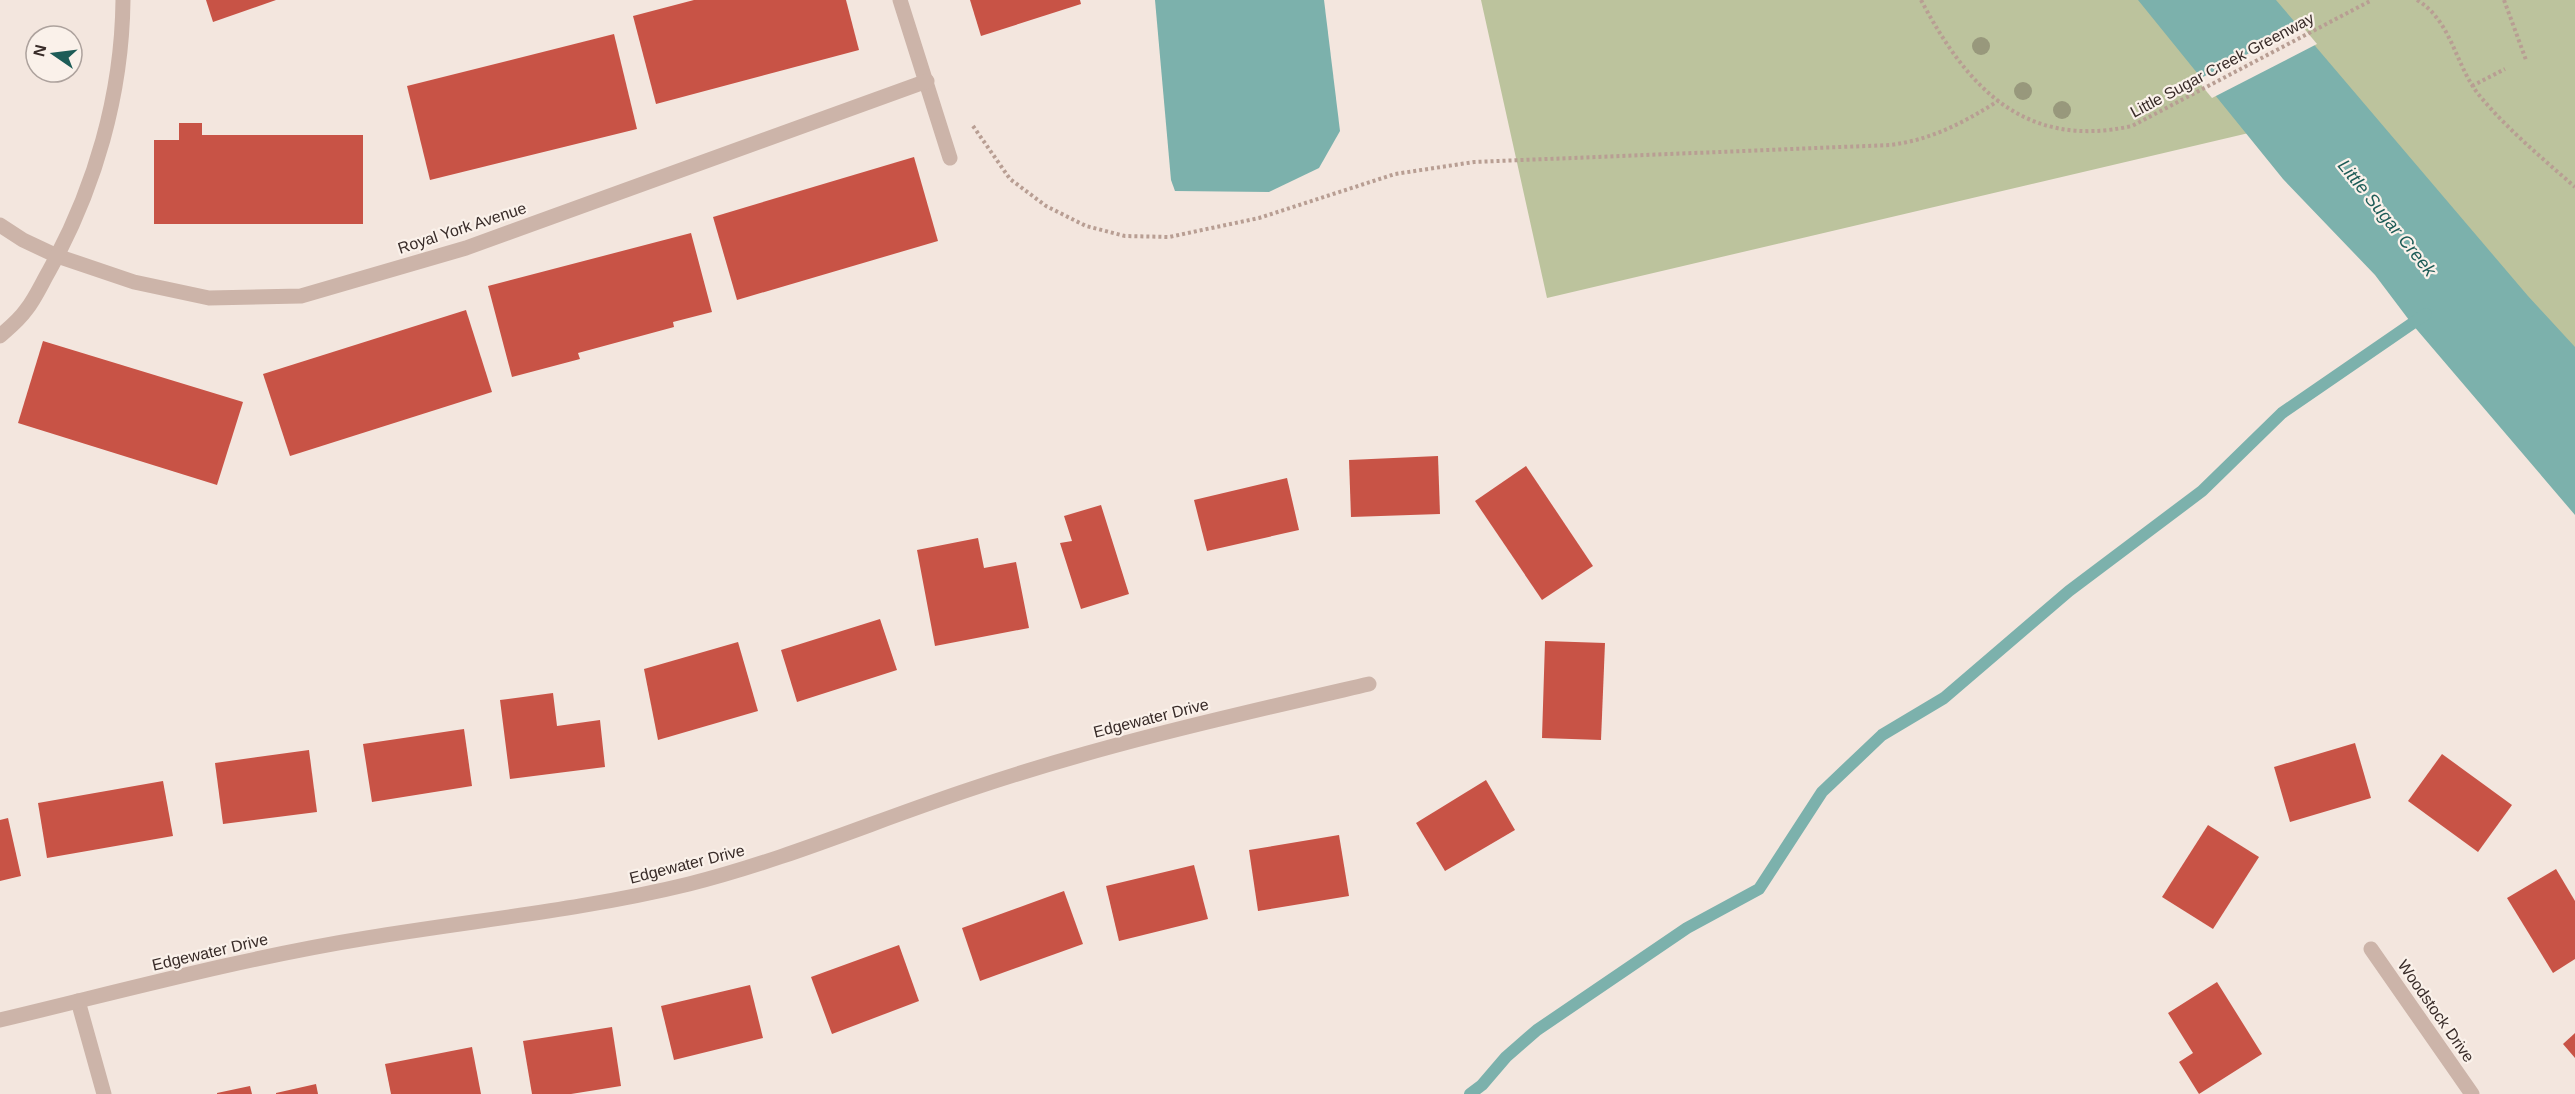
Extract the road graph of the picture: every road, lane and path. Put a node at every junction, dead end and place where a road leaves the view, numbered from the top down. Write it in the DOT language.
graph roads {
  1 [pos="123,0"];
  2 [pos="900,0"];
  3 [pos="1921,0"];
  4 [pos="2417,0"];
  5 [pos="2504,0"];
  6 [pos="2371,1"];
  7 [pos="2526,60"];
  8 [pos="2505,69"];
  9 [pos="927,81"];
  10 [pos="2472,86"];
  11 [pos="1998,101"];
  12 [pos="967,117"];
  13 [pos="950,158"];
  14 [pos="2575,187"];
  15 [pos="0,225"];
  16 [pos="57,256"];
  17 [pos="0,336"];
  18 [pos="1369,684"];
  19 [pos="2371,949"];
  20 [pos="78,1001"];
  21 [pos="0,1020"];
  22 [pos="104,1094"];
  23 [pos="2472,1094"];
  1 -- 16 [label="street"];
  2 -- 9 [label="street"];
  3 -- 11 [label="path, Little Sugar Creek Greenway"];
  4 -- 10 [label="path"];
  5 -- 7 [label="path"];
  6 -- 11 [label="path, Little Sugar Creek Greenway"];
  8 -- 10 [label="path"];
  9 -- 13 [label="street"];
  9 -- 16 [label="street, Royal York Avenue"];
  10 -- 14 [label="path"];
  11 -- 12 [label="path"];
  15 -- 16 [label="street, Royal York Avenue"];
  16 -- 17 [label="street"];
  18 -- 20 [label="street, Edgewater Drive"];
  19 -- 23 [label="street, Woodstock Drive"];
  20 -- 21 [label="street, Edgewater Drive"];
  20 -- 22 [label="street"];
}
